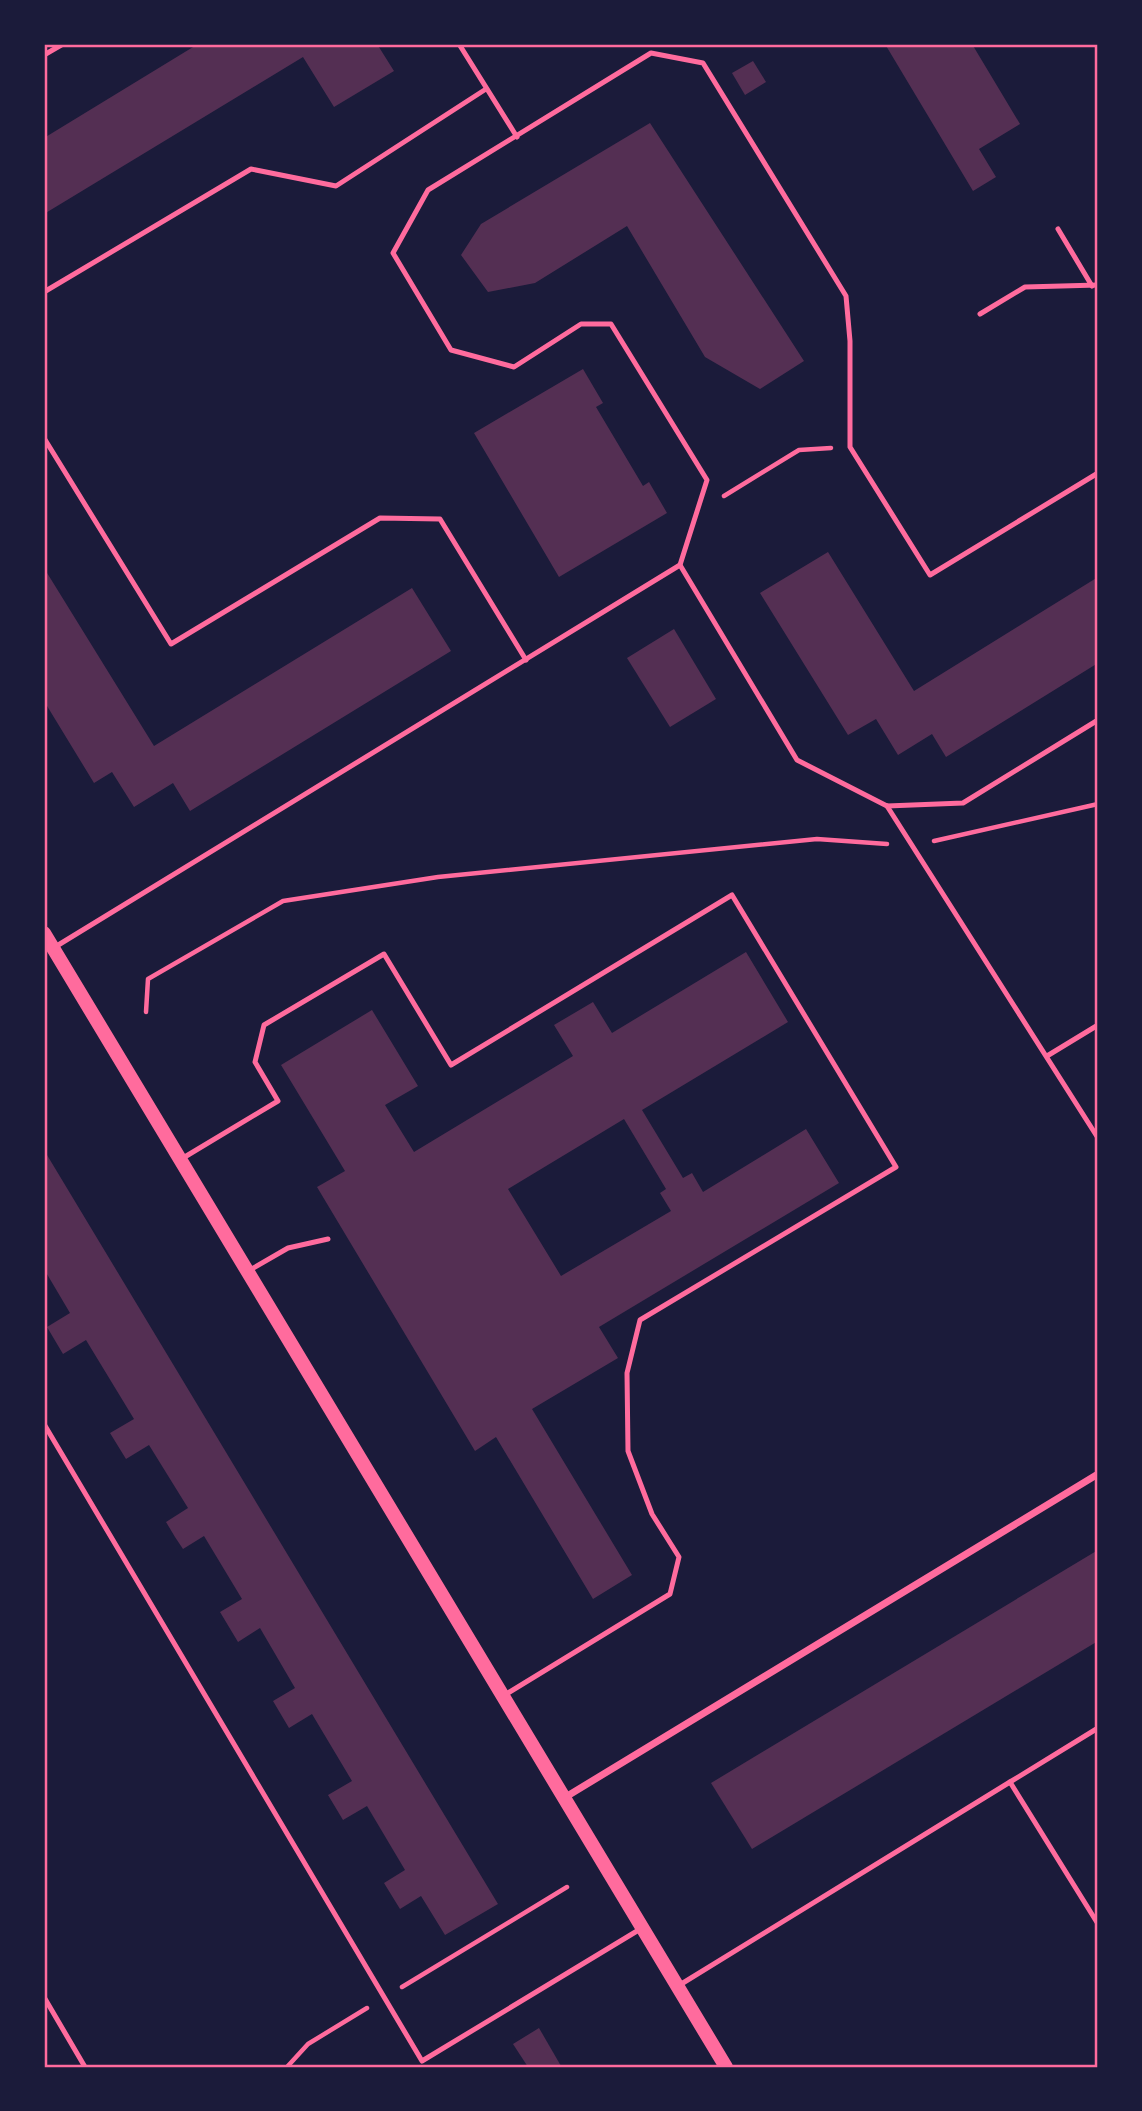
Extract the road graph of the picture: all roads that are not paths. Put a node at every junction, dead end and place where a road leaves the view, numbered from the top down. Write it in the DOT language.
graph roads {
  1 [pos="63,44"];
  2 [pos="458,44"];
  3 [pos="44,55"];
  4 [pos="486,89"];
  5 [pos="517,137"];
  6 [pos="1058,229"];
  7 [pos="1095,285"];
  8 [pos="44,292"];
  9 [pos="980,314"];
  10 [pos="44,438"];
  11 [pos="1098,473"];
  12 [pos="680,565"];
  13 [pos="526,660"];
  14 [pos="1098,720"];
  15 [pos="887,806"];
  16 [pos="44,933"];
  17 [pos="53,949"];
  18 [pos="1098,1025"];
  19 [pos="1047,1056"];
  20 [pos="1098,1138"];
  21 [pos="180,1159"];
  22 [pos="328,1239"];
  23 [pos="247,1271"];
  24 [pos="44,1424"];
  25 [pos="1098,1474"];
  26 [pos="503,1696"];
  27 [pos="1098,1728"];
  28 [pos="1010,1782"];
  29 [pos="564,1798"];
  30 [pos="1098,1924"];
  31 [pos="642,1928"];
  32 [pos="677,1986"];
  33 [pos="44,1997"];
  34 [pos="85,2067"];
  35 [pos="726,2067"];
  1 -- 3 [label="lane"];
  2 -- 4 [label="lane"];
  4 -- 5 [label="lane"];
  4 -- 8 [label="lane"];
  5 -- 11 [label="lane"];
  5 -- 12 [label="lane"];
  6 -- 7 [label="lane"];
  7 -- 9 [label="lane"];
  10 -- 13 [label="lane"];
  12 -- 13 [label="lane"];
  12 -- 15 [label="lane"];
  13 -- 17 [label="lane"];
  14 -- 15 [label="lane"];
  15 -- 19 [label="lane"];
  16 -- 17 [label="main road"];
  17 -- 21 [label="main road"];
  18 -- 19 [label="lane"];
  19 -- 20 [label="lane"];
  21 -- 23 [label="main road"];
  21 -- 26 [label="lane"];
  22 -- 23 [label="lane"];
  23 -- 26 [label="main road"];
  24 -- 31 [label="lane"];
  25 -- 29 [label="street"];
  26 -- 29 [label="main road"];
  27 -- 28 [label="lane"];
  28 -- 30 [label="lane"];
  28 -- 32 [label="lane"];
  29 -- 31 [label="main road"];
  31 -- 32 [label="main road"];
  32 -- 35 [label="main road"];
  33 -- 34 [label="lane"];
}
